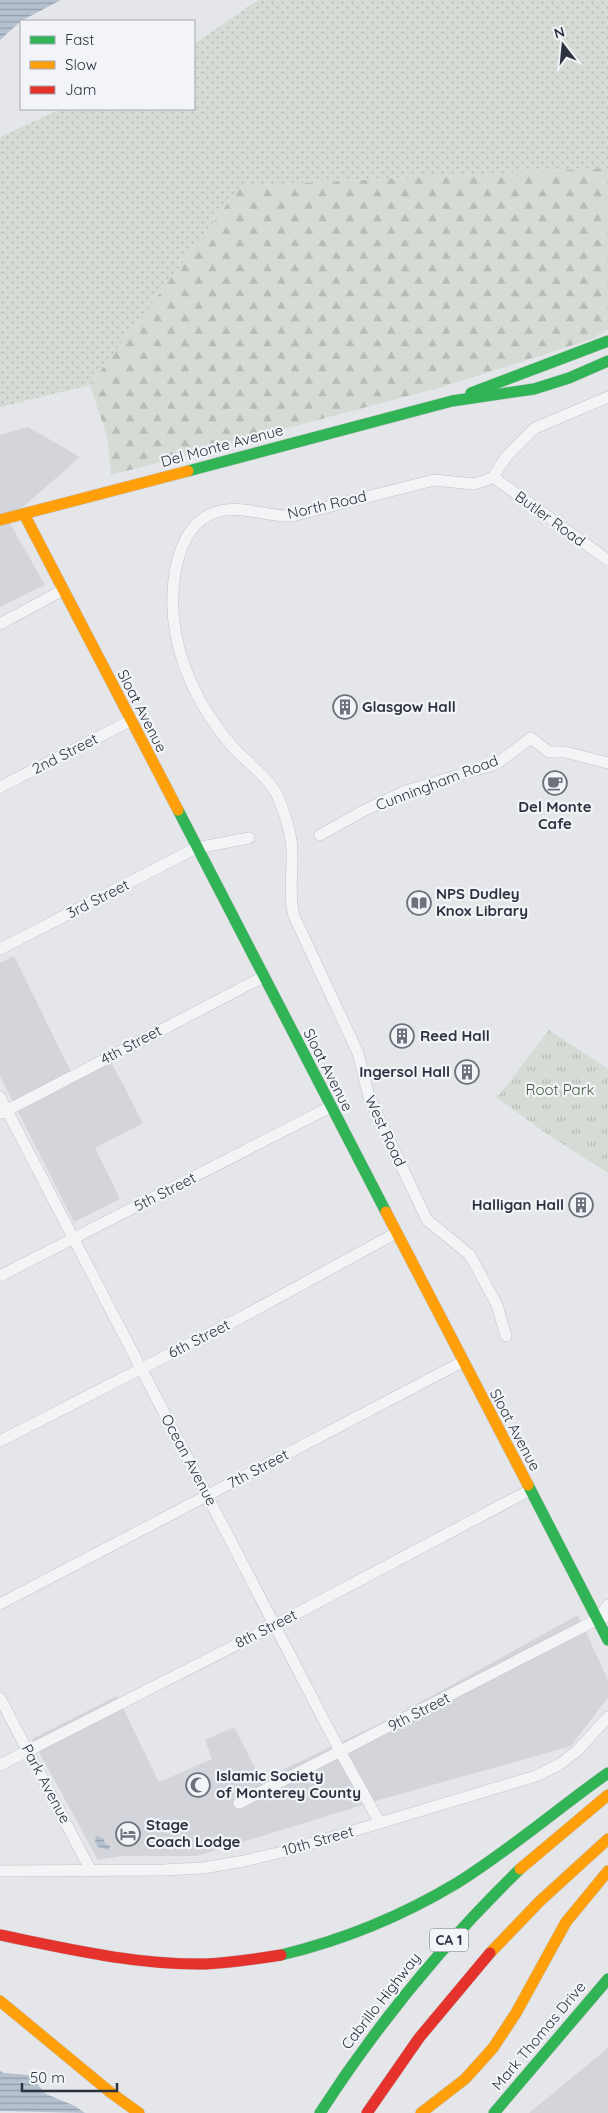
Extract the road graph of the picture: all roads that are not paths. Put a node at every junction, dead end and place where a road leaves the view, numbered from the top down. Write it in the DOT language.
graph roads {
  1 [pos="608,341"];
  2 [pos="608,361"];
  3 [pos="608,397"];
  4 [pos="452,401"];
  5 [pos="493,477"];
  6 [pos="24,514"];
  7 [pos="0,520"];
  8 [pos="608,560"];
  9 [pos="63,590"];
  10 [pos="0,624"];
  11 [pos="130,721"];
  12 [pos="608,763"];
  13 [pos="0,787"];
  14 [pos="320,836"];
  15 [pos="249,838"];
  16 [pos="196,848"];
  17 [pos="292,849"];
  18 [pos="0,949"];
  19 [pos="263,977"];
  20 [pos="0,1097"];
  21 [pos="330,1107"];
  22 [pos="3,1112"];
  23 [pos="396,1233"];
  24 [pos="74,1238"];
  25 [pos="0,1276"];
  26 [pos="506,1336"];
  27 [pos="462,1362"];
  28 [pos="141,1368"];
  29 [pos="0,1441"];
  30 [pos="530,1490"];
  31 [pos="208,1495"];
  32 [pos="0,1604"];
  33 [pos="608,1605"];
  34 [pos="603,1618"];
  35 [pos="275,1625"];
  36 [pos="608,1640"];
  37 [pos="0,1698"];
  38 [pos="608,1717"];
  39 [pos="28,1750"];
  40 [pos="340,1753"];
  41 [pos="0,1764"];
  42 [pos="608,1773"];
  43 [pos="608,1795"];
  44 [pos="239,1803"];
  45 [pos="380,1823"];
  46 [pos="608,1839"];
  47 [pos="0,1871"];
  48 [pos="91,1871"];
  49 [pos="608,1871"];
  50 [pos="0,1935"];
  51 [pos="608,1979"];
  52 [pos="0,2001"];
  53 [pos="368,2112"];
  54 [pos="139,2113"];
  55 [pos="320,2113"];
  56 [pos="421,2113"];
  57 [pos="494,2113"];
  1 -- 4 [label="main road, Del Monte Avenue"];
  2 -- 4 [label="main road, Del Monte Avenue"];
  3 -- 5 [label="street"];
  4 -- 6 [label="main road, Del Monte Avenue"];
  5 -- 8 [label="street, Butler Road"];
  5 -- 17 [label="street, North Road"];
  6 -- 7 [label="main road, Del Monte Avenue"];
  6 -- 9 [label="main road, Sloat Avenue"];
  9 -- 10 [label="street"];
  9 -- 11 [label="main road, Sloat Avenue"];
  11 -- 13 [label="street, 2nd Street"];
  11 -- 16 [label="main road, Sloat Avenue"];
  12 -- 14 [label="street, Cunningham Road"];
  15 -- 16 [label="street"];
  16 -- 18 [label="street, 3rd Street"];
  16 -- 19 [label="main road, Sloat Avenue"];
  17 -- 26 [label="street, West Road"];
  19 -- 21 [label="main road, Sloat Avenue"];
  19 -- 22 [label="street, 4th Street"];
  20 -- 22 [label="street, Ocean Avenue"];
  21 -- 23 [label="main road, Sloat Avenue"];
  21 -- 24 [label="street, 5th Street"];
  22 -- 24 [label="street, Ocean Avenue"];
  23 -- 27 [label="main road, Sloat Avenue"];
  23 -- 28 [label="street, 6th Street"];
  24 -- 25 [label="street, 5th Street"];
  24 -- 28 [label="street, Ocean Avenue"];
  27 -- 30 [label="main road, Sloat Avenue"];
  27 -- 31 [label="street, 7th Street"];
  28 -- 29 [label="street, 6th Street"];
  28 -- 31 [label="street, Ocean Avenue"];
  30 -- 34 [label="main road, Sloat Avenue"];
  30 -- 35 [label="street, 8th Street"];
  31 -- 32 [label="street, 7th Street"];
  31 -- 35 [label="street, Ocean Avenue"];
  33 -- 34 [label="street"];
  34 -- 36 [label="main road, Sloat Avenue"];
  34 -- 40 [label="street, 9th Street"];
  35 -- 39 [label="street, 8th Street"];
  35 -- 40 [label="street, Ocean Avenue"];
  37 -- 39 [label="street, Park Avenue"];
  38 -- 45 [label="street, 10th Street"];
  39 -- 41 [label="street, 8th Street"];
  39 -- 48 [label="street, Park Avenue"];
  40 -- 44 [label="street, 9th Street"];
  40 -- 45 [label="street, Ocean Avenue"];
  42 -- 50 [label="main road"];
  43 -- 55 [label="main road, Cabrillo Highway / CA 1"];
  45 -- 48 [label="street, 10th Street"];
  46 -- 53 [label="main road, CA 1"];
  47 -- 48 [label="street, 10th Street"];
  49 -- 56 [label="main road"];
  51 -- 57 [label="main road, Mark Thomas Drive"];
  52 -- 54 [label="main road"];
}
